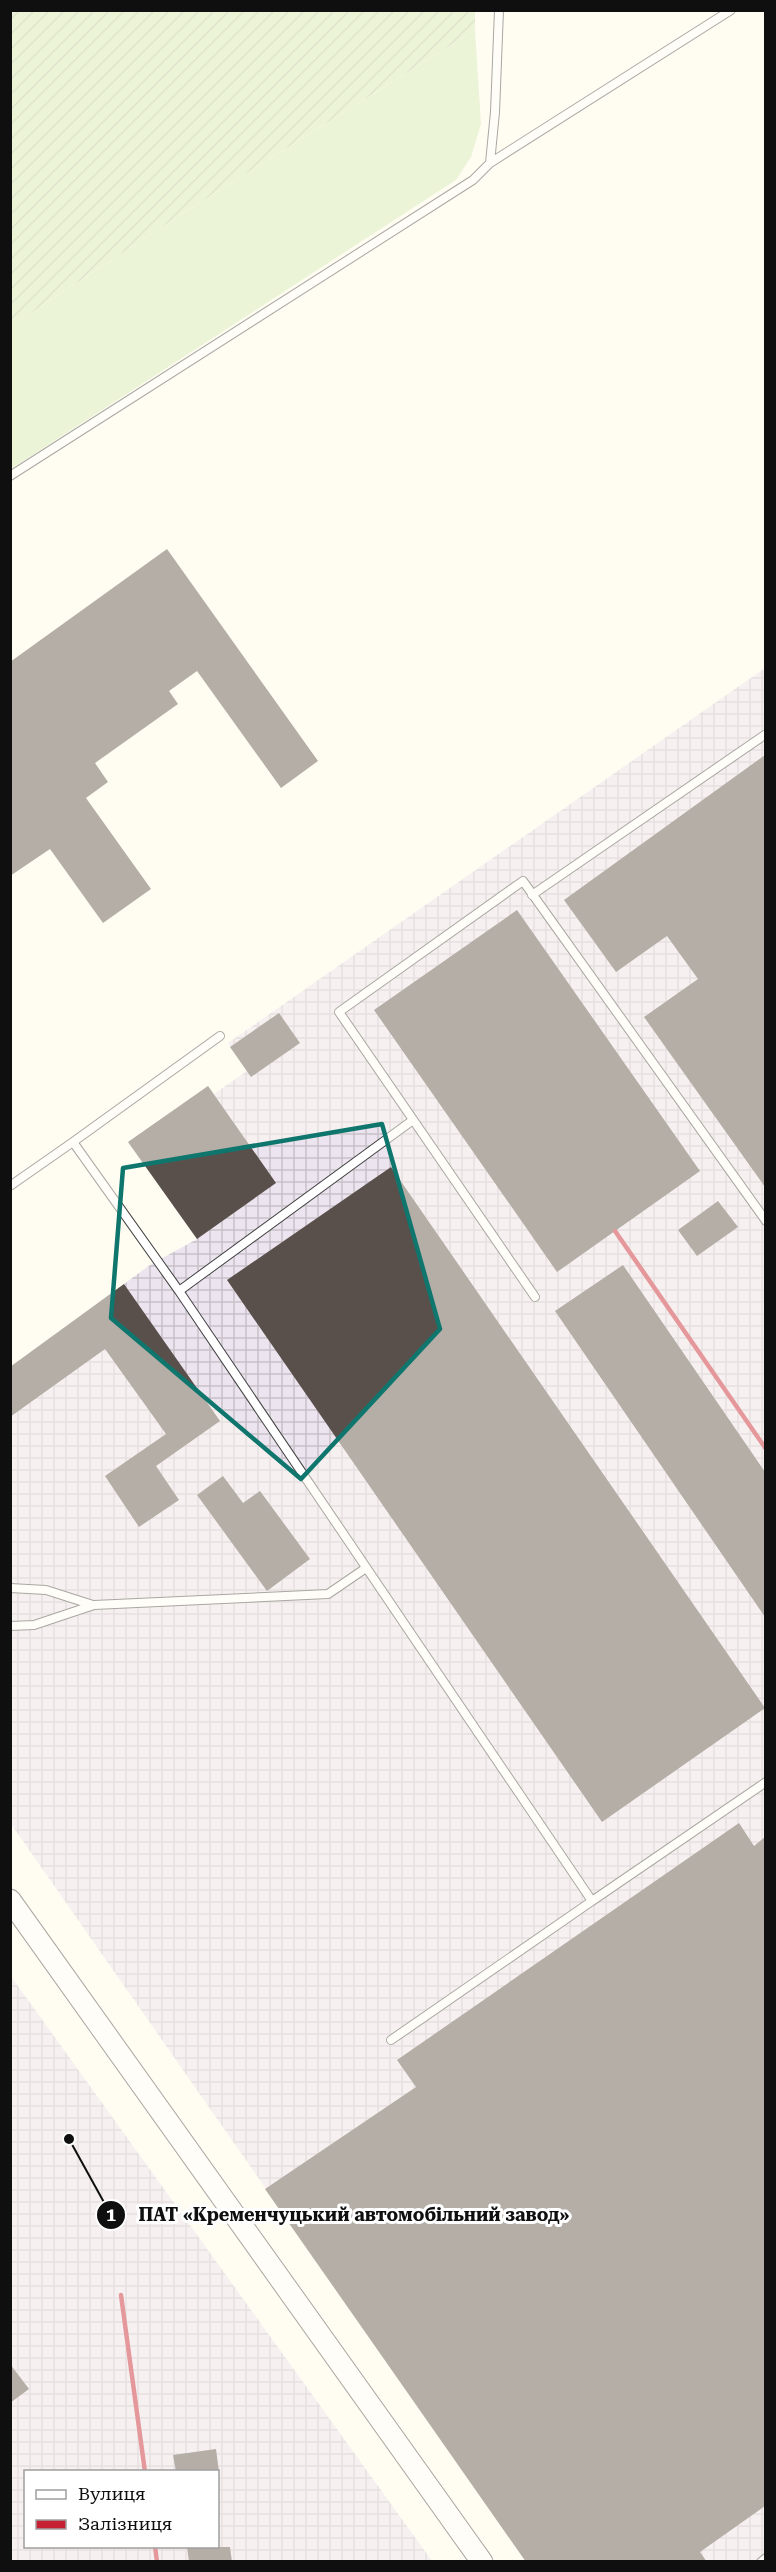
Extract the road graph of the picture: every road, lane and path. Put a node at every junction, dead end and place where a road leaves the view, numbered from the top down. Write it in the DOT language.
graph roads {
  1 [pos="500,10"];
  2 [pos="731,10"];
  3 [pos="490,163"];
  4 [pos="10,477"];
  5 [pos="765,734"];
  6 [pos="532,895"];
  7 [pos="220,1036"];
  8 [pos="413,1120"];
  9 [pos="73,1142"];
  10 [pos="10,1186"];
  11 [pos="765,1221"];
  12 [pos="179,1291"];
  13 [pos="535,1296"];
  14 [pos="366,1568"];
  15 [pos="10,1588"];
  16 [pos="94,1605"];
  17 [pos="10,1626"];
  18 [pos="765,1782"];
  19 [pos="10,1900"];
  20 [pos="592,1902"];
  21 [pos="390,2040"];
  22 [pos="765,2558"];
  23 [pos="482,2562"];
  24 [pos="761,2562"];
  1 -- 3 [label="lane"];
  2 -- 3 [label="lane"];
  3 -- 4 [label="lane"];
  5 -- 6 [label="lane"];
  6 -- 8 [label="lane"];
  6 -- 11 [label="lane"];
  7 -- 9 [label="lane"];
  8 -- 12 [label="lane"];
  8 -- 13 [label="lane"];
  9 -- 10 [label="lane"];
  9 -- 12 [label="lane"];
  12 -- 14 [label="lane"];
  14 -- 16 [label="lane"];
  14 -- 20 [label="lane"];
  15 -- 16 [label="lane"];
  16 -- 17 [label="lane"];
  18 -- 20 [label="lane"];
  19 -- 23 [label="street"];
  20 -- 21 [label="lane"];
  22 -- 24 [label="lane"];
}
